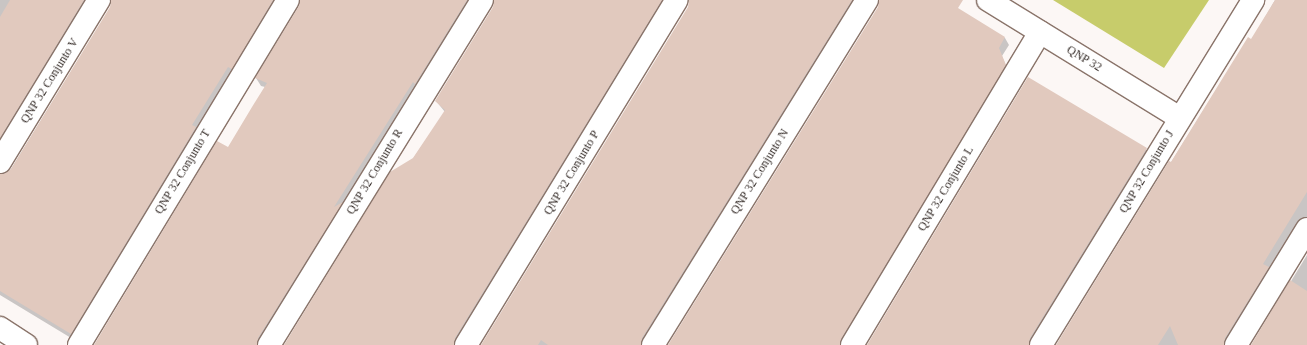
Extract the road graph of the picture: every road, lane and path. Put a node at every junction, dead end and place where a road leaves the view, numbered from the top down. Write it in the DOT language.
graph roads {
  1 [pos="99,0"];
  2 [pos="288,0"];
  3 [pos="482,0"];
  4 [pos="677,0"];
  5 [pos="867,0"];
  6 [pos="988,0"];
  7 [pos="1253,0"];
  8 [pos="1040,32"];
  9 [pos="1180,118"];
  10 [pos="0,162"];
  11 [pos="1307,229"];
  12 [pos="0,328"];
  13 [pos="26,345"];
  14 [pos="79,345"];
  15 [pos="269,345"];
  16 [pos="466,345"];
  17 [pos="652,345"];
  18 [pos="852,345"];
  19 [pos="1041,345"];
  20 [pos="1236,345"];
  1 -- 10 [label="street, QNP 32 Conjunto V"];
  2 -- 14 [label="street, QNP 32 Conjunto T"];
  3 -- 15 [label="street, QNP 32 Conjunto R"];
  4 -- 16 [label="street, QNP 32 Conjunto P"];
  5 -- 17 [label="street, QNP 32 Conjunto N"];
  6 -- 8 [label="street, QNP 32"];
  7 -- 9 [label="street, QNP 32 Conjunto J"];
  8 -- 9 [label="street, QNP 32"];
  8 -- 18 [label="street, QNP 32 Conjunto L"];
  9 -- 19 [label="street, QNP 32 Conjunto J"];
  11 -- 20 [label="street"];
  12 -- 13 [label="street"];
}
